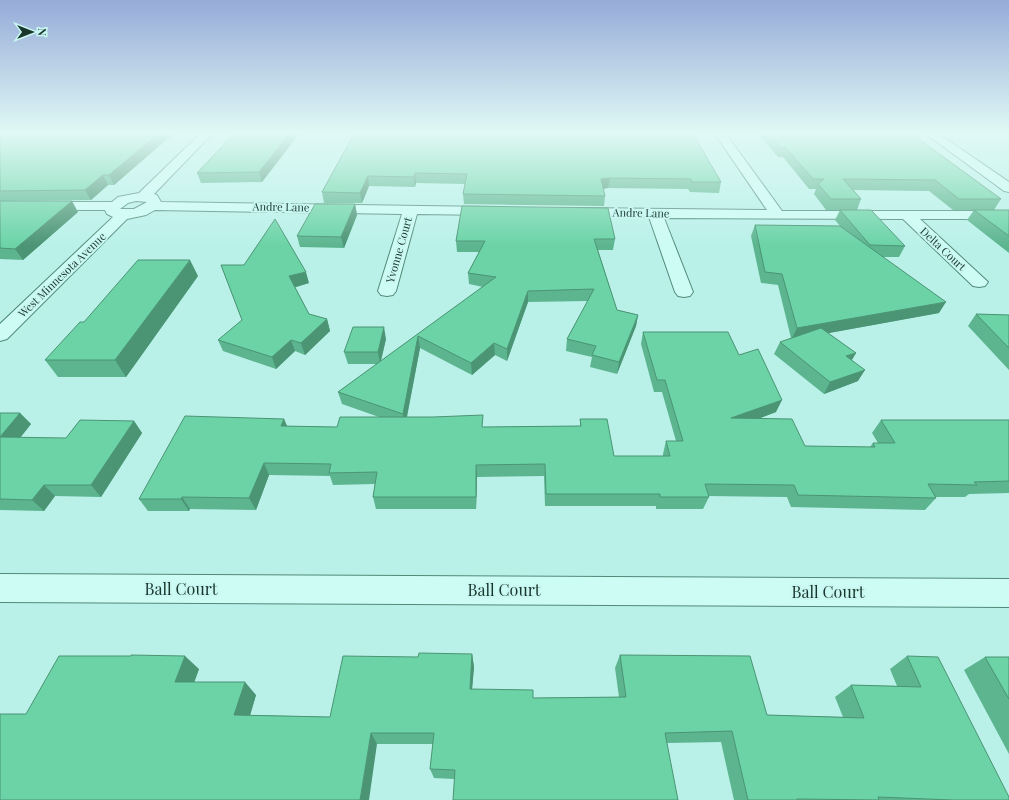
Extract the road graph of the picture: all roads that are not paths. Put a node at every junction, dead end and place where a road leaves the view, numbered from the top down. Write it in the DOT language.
graph roads {
  1 [pos="174,171"];
  2 [pos="747,171"];
  3 [pos="985,171"];
  4 [pos="1009,188"];
  5 [pos="148,201"];
  6 [pos="0,206"];
  7 [pos="411,209"];
  8 [pos="118,210"];
  9 [pos="505,211"];
  10 [pos="560,212"];
  11 [pos="655,213"];
  12 [pos="778,215"];
  13 [pos="907,215"];
  14 [pos="1009,215"];
  15 [pos="979,282"];
  16 [pos="387,291"];
  17 [pos="684,292"];
  18 [pos="0,335"];
  19 [pos="0,588"];
  20 [pos="1009,593"];
  1 -- 5 [label="street"];
  2 -- 12 [label="street"];
  3 -- 4 [label="street"];
  5 -- 7 [label="street, Andre Lane"];
  5 -- 8 [label="street, Andre Lane"];
  6 -- 8 [label="street"];
  7 -- 9 [label="street, Andre Lane"];
  7 -- 16 [label="street, Yvonne Court"];
  8 -- 18 [label="street, West Minnesota Avenue"];
  10 -- 11 [label="street, Andre Lane"];
  11 -- 12 [label="street, Andre Lane"];
  11 -- 17 [label="street"];
  12 -- 13 [label="street, Andre Lane"];
  13 -- 14 [label="street, Andre Lane"];
  13 -- 15 [label="street, Delta Court"];
  19 -- 20 [label="street, Ball Court"];
}
